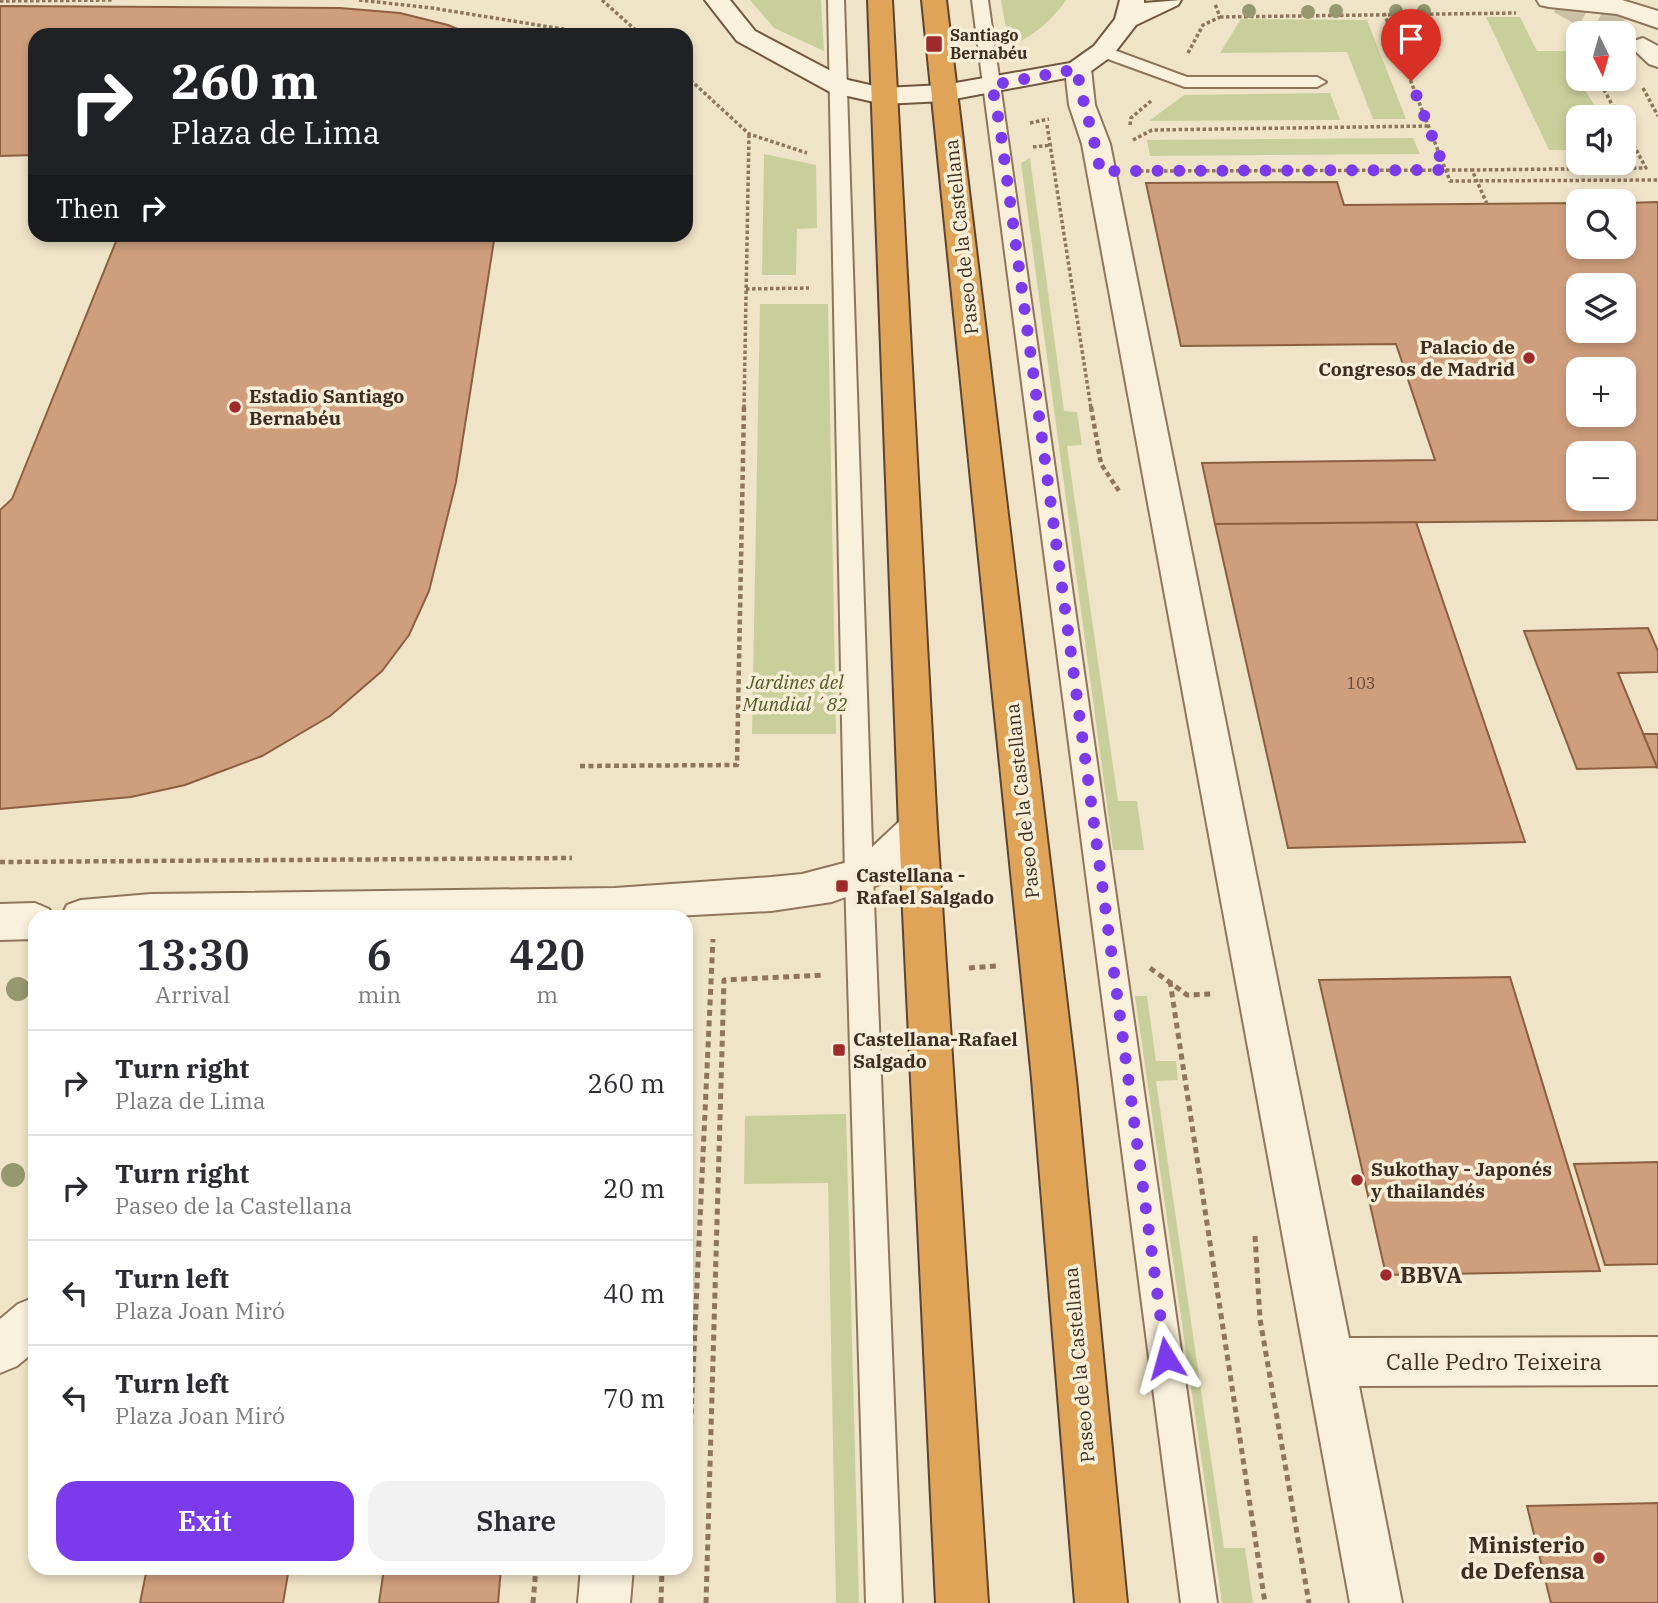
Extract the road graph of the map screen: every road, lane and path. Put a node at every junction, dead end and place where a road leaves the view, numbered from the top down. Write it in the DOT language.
graph roads {
  1 [pos="112,0"];
  2 [pos="359,0"];
  3 [pos="602,0"];
  4 [pos="717,0"];
  5 [pos="836,0"];
  6 [pos="880,0"];
  7 [pos="934,0"];
  8 [pos="980,0"];
  9 [pos="1169,0"];
  10 [pos="1549,0"];
  11 [pos="0,1"];
  12 [pos="1130,10"];
  13 [pos="1384,13"];
  14 [pos="1522,13"];
  15 [pos="1220,17"];
  16 [pos="1658,20"];
  17 [pos="556,28"];
  18 [pos="633,28"];
  19 [pos="1090,60"];
  20 [pos="693,82"];
  21 [pos="1317,82"];
  22 [pos="992,85"];
  23 [pos="839,86"];
  24 [pos="944,93"];
  25 [pos="883,96"];
  26 [pos="1636,150"];
  27 [pos="1566,169"];
  28 [pos="1636,169"];
  29 [pos="1445,170"];
  30 [pos="1472,170"];
  31 [pos="1100,171"];
  32 [pos="1476,180"];
  33 [pos="1658,180"];
  34 [pos="1487,204"];
  35 [pos="815,288"];
  36 [pos="746,289"];
  37 [pos="580,766"];
  38 [pos="918,828"];
  39 [pos="572,858"];
  40 [pos="0,862"];
  41 [pos="859,876"];
  42 [pos="715,896"];
  43 [pos="651,907"];
  44 [pos="357,910"];
  45 [pos="28,920"];
  46 [pos="0,922"];
  47 [pos="724,980"];
  48 [pos="1170,980"];
  49 [pos="28,1327"];
  50 [pos="0,1349"];
  51 [pos="1658,1361"];
  52 [pos="1329,1363"];
  53 [pos="693,1372"];
  54 [pos="535,1575"];
  55 [pos="606,1575"];
  56 [pos="662,1575"];
  57 [pos="533,1603"];
  58 [pos="604,1603"];
  59 [pos="661,1603"];
  60 [pos="706,1603"];
  61 [pos="884,1603"];
  62 [pos="962,1603"];
  63 [pos="1101,1603"];
  64 [pos="1199,1603"];
  65 [pos="1265,1603"];
  66 [pos="1376,1603"];
  1 -- 11 [label="path"];
  2 -- 17 [label="path"];
  3 -- 18 [label="path"];
  4 -- 23 [label="street"];
  5 -- 23 [label="lane"];
  6 -- 25 [label="highway"];
  7 -- 24 [label="highway, Paseo de la Castellana"];
  8 -- 22 [label="lane"];
  9 -- 12 [label="street"];
  10 -- 16 [label="street"];
  12 -- 19 [label="street"];
  13 -- 14 [label="path"];
  13 -- 15 [label="path"];
  13 -- 29 [label="path"];
  19 -- 21 [label="lane"];
  19 -- 22 [label="street"];
  19 -- 31 [label="street"];
  20 -- 36 [label="path"];
  22 -- 24 [label="street"];
  22 -- 64 [label="lane"];
  23 -- 25 [label="street"];
  23 -- 41 [label="lane"];
  24 -- 25 [label="street"];
  24 -- 63 [label="highway, Paseo de la Castellana"];
  25 -- 38 [label="highway"];
  26 -- 28 [label="path"];
  27 -- 30 [label="path"];
  29 -- 30 [label="path"];
  29 -- 31 [label="path"];
  29 -- 32 [label="path"];
  30 -- 32 [label="path"];
  31 -- 52 [label="street"];
  32 -- 33 [label="path"];
  32 -- 34 [label="path"];
  35 -- 36 [label="path"];
  36 -- 37 [label="path"];
  38 -- 41 [label="street"];
  38 -- 62 [label="highway"];
  39 -- 40 [label="path"];
  41 -- 42 [label="street"];
  41 -- 61 [label="lane"];
  42 -- 43 [label="street"];
  42 -- 53 [label="path"];
  43 -- 44 [label="street"];
  45 -- 46 [label="street"];
  47 -- 60 [label="path"];
  48 -- 65 [label="path"];
  49 -- 50 [label="street"];
  51 -- 52 [label="street, Calle Pedro Teixeira"];
  52 -- 66 [label="street"];
  54 -- 57 [label="path"];
  55 -- 58 [label="street"];
  56 -- 59 [label="path"];
}
